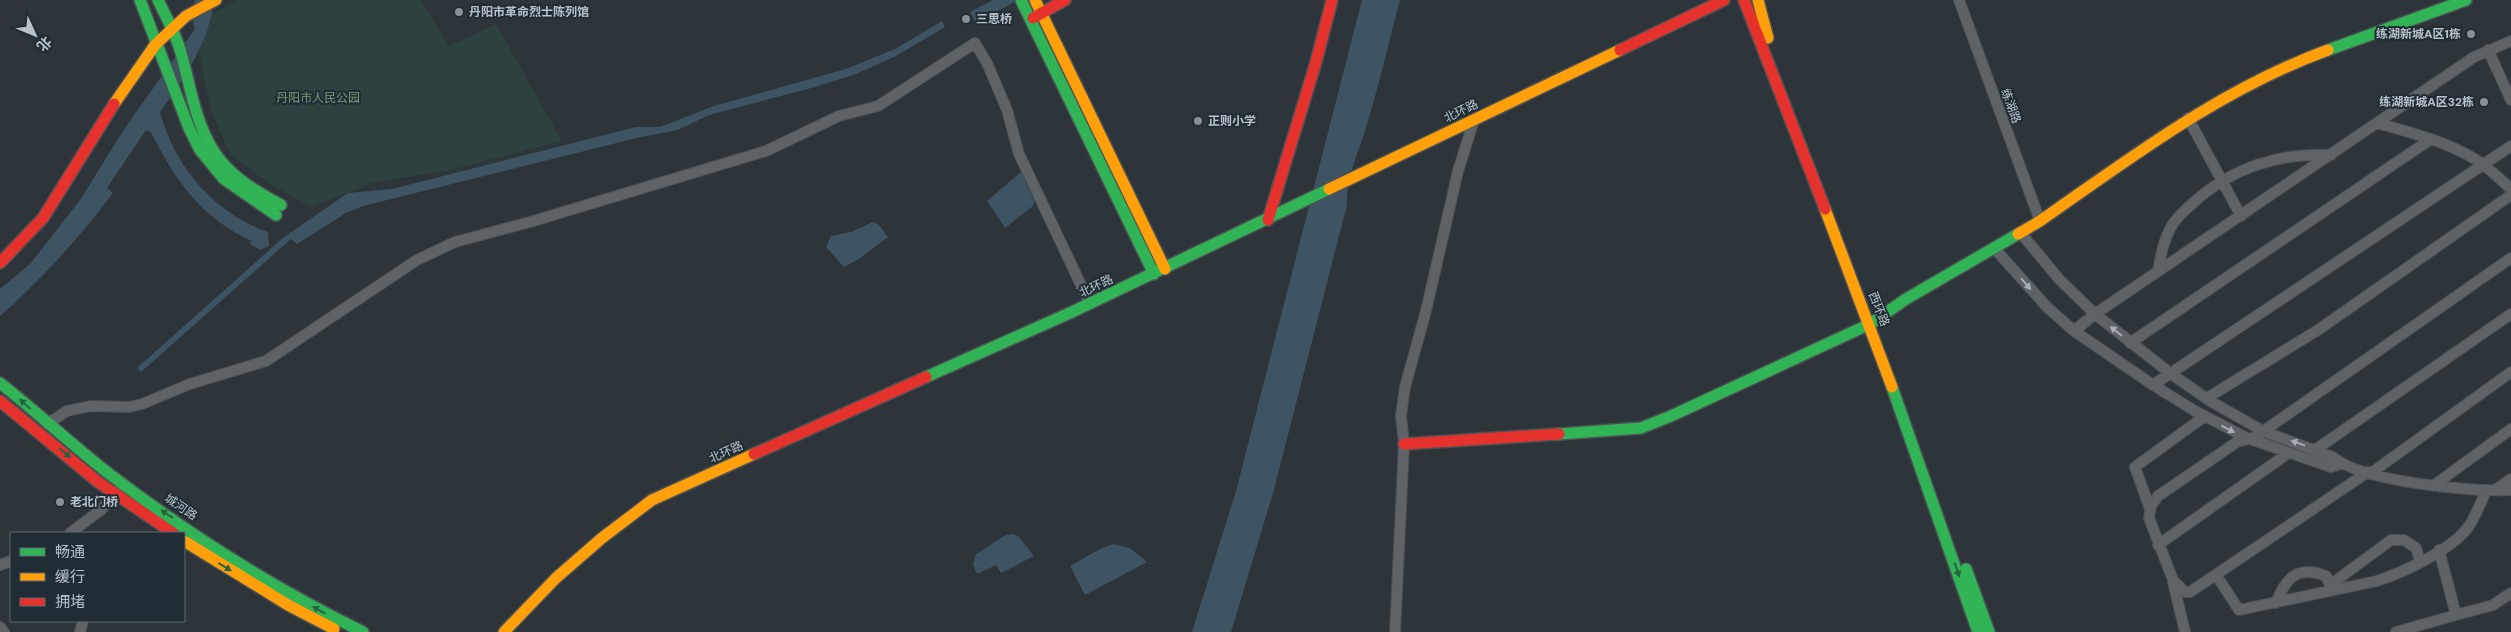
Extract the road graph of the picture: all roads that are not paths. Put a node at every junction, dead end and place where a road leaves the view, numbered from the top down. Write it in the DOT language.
graph roads {
  1 [pos="140,0"];
  2 [pos="158,0"];
  3 [pos="216,0"];
  4 [pos="1035,0"];
  5 [pos="1066,0"];
  6 [pos="1332,0"];
  7 [pos="1724,0"];
  8 [pos="1744,0"];
  9 [pos="1758,0"];
  10 [pos="1959,0"];
  11 [pos="2466,0"];
  12 [pos="1022,2"];
  13 [pos="1042,14"];
  14 [pos="1030,20"];
  15 [pos="171,29"];
  16 [pos="157,42"];
  17 [pos="2511,42"];
  18 [pos="2488,50"];
  19 [pos="2511,100"];
  20 [pos="2188,118"];
  21 [pos="1474,120"];
  22 [pos="2378,123"];
  23 [pos="2431,139"];
  24 [pos="2511,146"];
  25 [pos="2331,155"];
  26 [pos="2484,165"];
  27 [pos="2220,182"];
  28 [pos="2511,189"];
  29 [pos="2511,195"];
  30 [pos="2241,216"];
  31 [pos="1268,220"];
  32 [pos="2040,221"];
  33 [pos="2020,232"];
  34 [pos="1994,248"];
  35 [pos="2511,258"];
  36 [pos="0,263"];
  37 [pos="1159,271"];
  38 [pos="2158,271"];
  39 [pos="1090,304"];
  40 [pos="2095,314"];
  41 [pos="2511,314"];
  42 [pos="1873,322"];
  43 [pos="2074,331"];
  44 [pos="2130,343"];
  45 [pos="2511,372"];
  46 [pos="2170,373"];
  47 [pos="0,383"];
  48 [pos="2153,385"];
  49 [pos="2209,399"];
  50 [pos="0,401"];
  51 [pos="2195,411"];
  52 [pos="2205,416"];
  53 [pos="47,424"];
  54 [pos="2511,429"];
  55 [pos="2263,431"];
  56 [pos="2247,438"];
  57 [pos="1404,444"];
  58 [pos="2315,450"];
  59 [pos="2287,454"];
  60 [pos="2341,464"];
  61 [pos="2370,473"];
  62 [pos="2511,479"];
  63 [pos="123,484"];
  64 [pos="2433,486"];
  65 [pos="2511,490"];
  66 [pos="2490,491"];
  67 [pos="115,494"];
  68 [pos="2150,509"];
  69 [pos="71,532"];
  70 [pos="171,532"];
  71 [pos="185,541"];
  72 [pos="2158,545"];
  73 [pos="2439,550"];
  74 [pos="2420,561"];
  75 [pos="2216,575"];
  76 [pos="2173,580"];
  77 [pos="2511,593"];
  78 [pos="2276,603"];
  79 [pos="2456,615"];
  80 [pos="0,626"];
  81 [pos="4,632"];
  82 [pos="340,632"];
  83 [pos="363,632"];
  84 [pos="504,632"];
  85 [pos="1395,632"];
  86 [pos="1978,632"];
  87 [pos="1989,632"];
  88 [pos="2185,632"];
  89 [pos="2396,632"];
  1 -- 16 [label="street"];
  2 -- 15 [label="street"];
  3 -- 15 [label="street"];
  4 -- 13 [label="street"];
  5 -- 13 [label="street"];
  6 -- 31 [label="street"];
  7 -- 21 [label="street, 北环路"];
  8 -- 42 [label="street, 西环路"];
  9 -- 42 [label="street, 西环路"];
  10 -- 32 [label="street, 练湖路"];
  11 -- 20 [label="street"];
  12 -- 14 [label="street"];
  13 -- 14 [label="street"];
  13 -- 37 [label="street"];
  14 -- 37 [label="street"];
  15 -- 16 [label="street"];
  15 -- 16 [label="street"];
  16 -- 36 [label="street"];
  17 -- 18 [label="street"];
  18 -- 19 [label="street"];
  18 -- 22 [label="street"];
  20 -- 27 [label="street"];
  20 -- 32 [label="street"];
  21 -- 31 [label="street, 北环路"];
  21 -- 57 [label="street"];
  22 -- 23 [label="street"];
  22 -- 25 [label="street"];
  23 -- 26 [label="street"];
  23 -- 44 [label="street"];
  24 -- 26 [label="street"];
  25 -- 27 [label="street"];
  25 -- 30 [label="street"];
  26 -- 28 [label="street"];
  26 -- 46 [label="street"];
  27 -- 30 [label="street"];
  27 -- 38 [label="street"];
  29 -- 49 [label="street"];
  30 -- 38 [label="street"];
  31 -- 37 [label="street, 北环路"];
  32 -- 33 [label="street"];
  33 -- 34 [label="street"];
  33 -- 40 [label="street"];
  34 -- 42 [label="street"];
  34 -- 43 [label="street, one-way"];
  35 -- 55 [label="street"];
  37 -- 39 [label="street, 北环路"];
  38 -- 40 [label="street"];
  39 -- 53 [label="street"];
  39 -- 84 [label="street, 北环路"];
  40 -- 43 [label="street"];
  44 -- 40 [label="street, one-way"];
  41 -- 58 [label="street"];
  42 -- 57 [label="street"];
  42 -- 86 [label="street, 西环路, one-way"];
  42 -- 87 [label="street, 西环路"];
  43 -- 48 [label="street"];
  44 -- 46 [label="street"];
  45 -- 61 [label="street"];
  46 -- 48 [label="street"];
  46 -- 49 [label="street"];
  53 -- 47 [label="street, 城河路, one-way"];
  48 -- 51 [label="street"];
  49 -- 51 [label="street"];
  49 -- 55 [label="street"];
  50 -- 67 [label="street, one-way"];
  51 -- 52 [label="street"];
  52 -- 56 [label="street, one-way"];
  52 -- 68 [label="street"];
  53 -- 63 [label="street, 城河路"];
  54 -- 64 [label="street"];
  55 -- 56 [label="street"];
  58 -- 55 [label="street, one-way"];
  56 -- 59 [label="street"];
  56 -- 68 [label="street"];
  57 -- 85 [label="street"];
  58 -- 60 [label="street"];
  59 -- 60 [label="street"];
  59 -- 72 [label="street"];
  60 -- 61 [label="street"];
  61 -- 64 [label="street"];
  61 -- 75 [label="street"];
  62 -- 66 [label="street"];
  63 -- 67 [label="street"];
  83 -- 63 [label="street, 城河路, one-way"];
  64 -- 66 [label="street"];
  65 -- 66 [label="street"];
  66 -- 73 [label="street"];
  67 -- 69 [label="street"];
  67 -- 70 [label="street"];
  68 -- 72 [label="street"];
  71 -- 82 [label="street, one-way"];
  72 -- 76 [label="street"];
  73 -- 74 [label="street"];
  73 -- 79 [label="street"];
  74 -- 78 [label="street"];
  74 -- 78 [label="street"];
  75 -- 76 [label="street"];
  75 -- 78 [label="street"];
  76 -- 88 [label="street"];
  77 -- 79 [label="street"];
  79 -- 89 [label="street"];
  80 -- 81 [label="street"];
}
